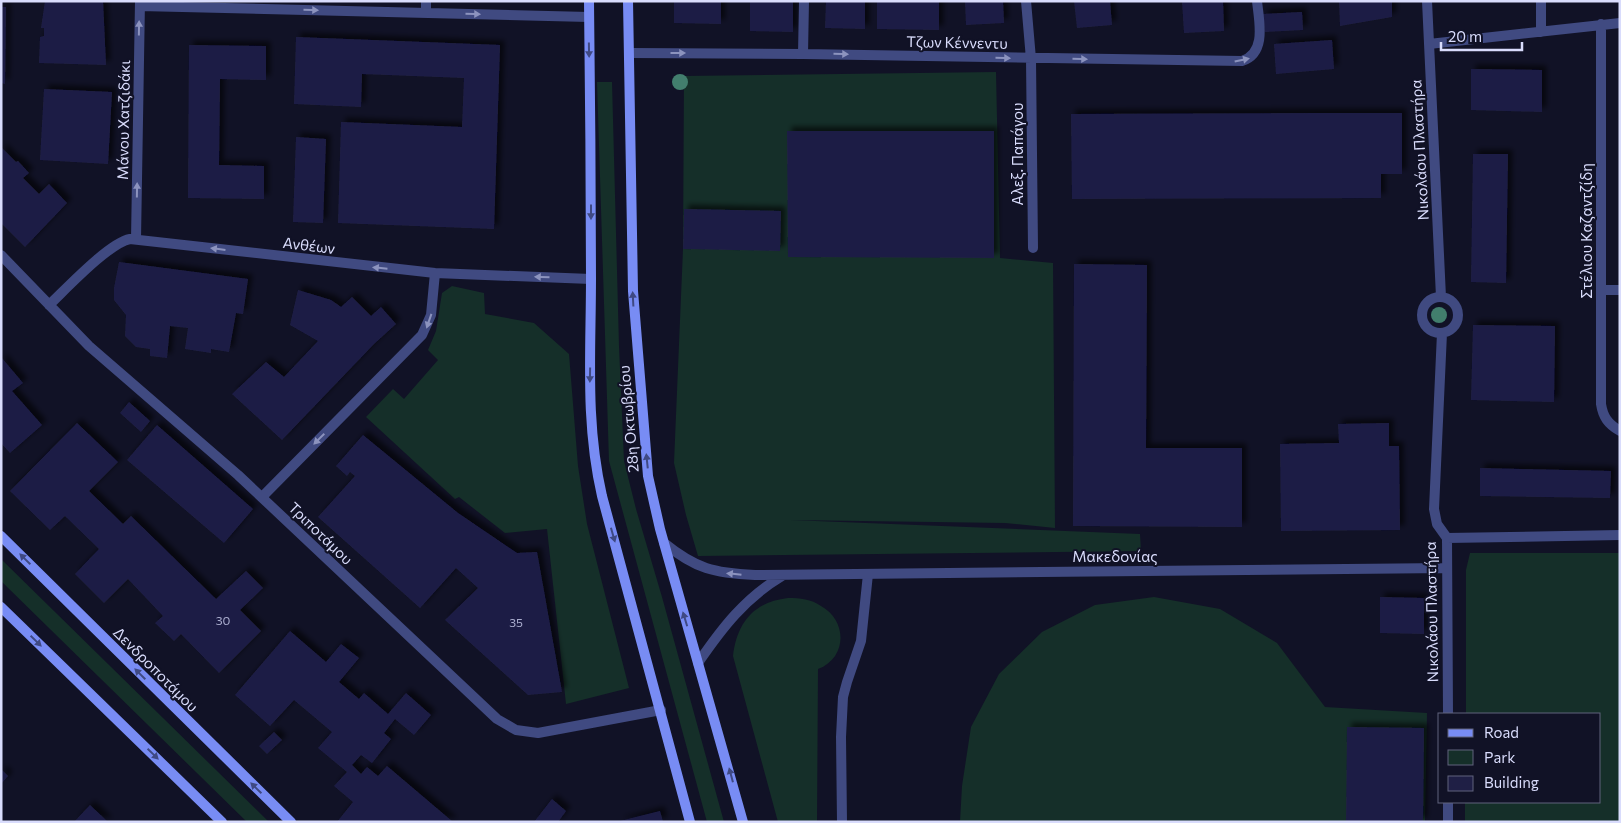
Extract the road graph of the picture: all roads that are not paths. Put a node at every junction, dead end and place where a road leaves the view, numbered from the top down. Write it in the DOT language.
graph roads {
  1 [pos="426,1"];
  2 [pos="588,1"];
  3 [pos="628,1"];
  4 [pos="804,1"];
  5 [pos="1026,1"];
  6 [pos="1258,1"];
  7 [pos="1427,1"];
  8 [pos="1541,1"];
  9 [pos="140,3"];
  10 [pos="426,13"];
  11 [pos="589,17"];
  12 [pos="1620,23"];
  13 [pos="1601,24"];
  14 [pos="1541,32"];
  15 [pos="1429,44"];
  16 [pos="630,53"];
  17 [pos="804,54"];
  18 [pos="1031,59"];
  19 [pos="136,239"];
  20 [pos="1033,248"];
  21 [pos="1,255"];
  22 [pos="435,273"];
  23 [pos="591,279"];
  24 [pos="1601,290"];
  25 [pos="1620,290"];
  26 [pos="1442,297"];
  27 [pos="49,305"];
  28 [pos="1442,332"];
  29 [pos="1620,431"];
  30 [pos="262,497"];
  31 [pos="1,536"];
  32 [pos="1620,536"];
  33 [pos="1447,538"];
  34 [pos="664,543"];
  35 [pos="1447,568"];
  36 [pos="868,574"];
  37 [pos="782,575"];
  38 [pos="1,607"];
  39 [pos="698,662"];
  40 [pos="660,710"];
  41 [pos="1448,713"];
  42 [pos="1448,803"];
  43 [pos="222,822"];
  44 [pos="291,822"];
  45 [pos="690,822"];
  46 [pos="744,822"];
  47 [pos="842,822"];
  48 [pos="1448,822"];
  1 -- 10 [label="street"];
  2 -- 11 [label="main road"];
  3 -- 16 [label="main road, 28η Οκτωβρίου"];
  4 -- 17 [label="street"];
  5 -- 18 [label="street, Αλεξ. Παπάγου"];
  18 -- 6 [label="street, Τζων Κέννεντυ, one-way"];
  7 -- 15 [label="street, Νικολάου Πλαστήρα"];
  8 -- 14 [label="street"];
  9 -- 10 [label="street, one-way"];
  19 -- 9 [label="street, Μάνου Χατζιδάκι, one-way"];
  10 -- 11 [label="street, one-way"];
  11 -- 23 [label="main road, one-way"];
  12 -- 13 [label="street"];
  13 -- 14 [label="street"];
  13 -- 24 [label="street, Στέλιου Καζαντζίδη"];
  14 -- 15 [label="street"];
  15 -- 26 [label="street, Νικολάου Πλαστήρα"];
  16 -- 17 [label="street, Τζων Κέννεντυ, one-way"];
  34 -- 16 [label="main road, 28η Οκτωβρίου, one-way"];
  17 -- 18 [label="street, Τζων Κέννεντυ, one-way"];
  18 -- 20 [label="street, Αλεξ. Παπάγου"];
  22 -- 19 [label="street, Ανθέων, one-way"];
  19 -- 27 [label="street, Ανθέων"];
  21 -- 27 [label="street, Τριποτάμου"];
  23 -- 22 [label="street, Ανθέων, one-way"];
  22 -- 30 [label="street, one-way"];
  23 -- 40 [label="main road, one-way"];
  24 -- 25 [label="street"];
  24 -- 29 [label="street, Στέλιου Καζαντζίδη"];
  26 -- 28 [label="street"];
  26 -- 28 [label="street"];
  27 -- 30 [label="street, Τριποτάμου"];
  28 -- 33 [label="street, Νικολάου Πλαστήρα"];
  30 -- 40 [label="street, Τριποτάμου"];
  44 -- 31 [label="main road, Δενδροποτάμου, one-way"];
  32 -- 33 [label="street"];
  33 -- 35 [label="street, Νικολάου Πλαστήρα"];
  37 -- 34 [label="street, Μακεδονίας, one-way"];
  39 -- 34 [label="main road, 28η Οκτωβρίου, one-way"];
  35 -- 36 [label="street, Μακεδονίας"];
  35 -- 41 [label="street, Νικολάου Πλαστήρα"];
  36 -- 37 [label="street, Μακεδονίας"];
  36 -- 47 [label="street"];
  37 -- 39 [label="street"];
  38 -- 43 [label="main road, one-way"];
  46 -- 39 [label="main road, 28η Οκτωβρίου, one-way"];
  40 -- 45 [label="main road"];
  42 -- 48 [label="street"];
}
